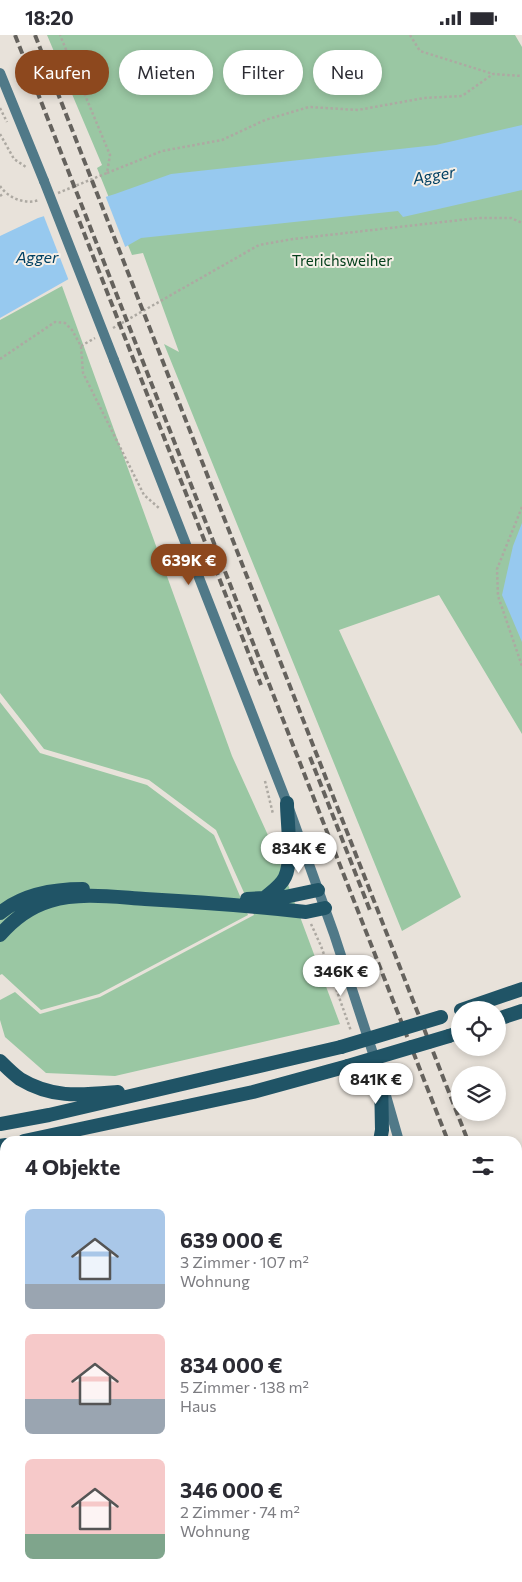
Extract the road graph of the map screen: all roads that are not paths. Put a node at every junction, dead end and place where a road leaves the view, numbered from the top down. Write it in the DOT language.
graph roads {
  1 [pos="0,73"];
  2 [pos="286,803"];
  3 [pos="318,890"];
  4 [pos="263,899"];
  5 [pos="325,908"];
  6 [pos="0,913"];
  7 [pos="0,935"];
  8 [pos="522,989"];
  9 [pos="487,1001"];
  10 [pos="522,1011"];
  11 [pos="451,1014"];
  12 [pos="506,1016"];
  13 [pos="451,1035"];
  14 [pos="0,1061"];
  15 [pos="381,1078"];
  16 [pos="164,1088"];
  17 [pos="154,1113"];
  18 [pos="0,1124"];
  19 [pos="47,1136"];
  20 [pos="99,1136"];
  21 [pos="381,1136"];
  22 [pos="398,1136"];
  1 -- 2 [label="main road, bridge"];
  2 -- 3 [label="main road"];
  2 -- 4 [label="highway"];
  3 -- 4 [label="highway"];
  3 -- 5 [label="main road"];
  4 -- 6 [label="highway"];
  5 -- 7 [label="highway"];
  5 -- 15 [label="main road"];
  8 -- 9 [label="highway"];
  10 -- 12 [label="highway"];
  11 -- 16 [label="highway, bridge"];
  13 -- 17 [label="highway, bridge"];
  14 -- 16 [label="highway"];
  15 -- 21 [label="highway"];
  15 -- 22 [label="main road"];
  16 -- 18 [label="highway"];
  17 -- 19 [label="highway"];
  17 -- 20 [label="highway"];
}
